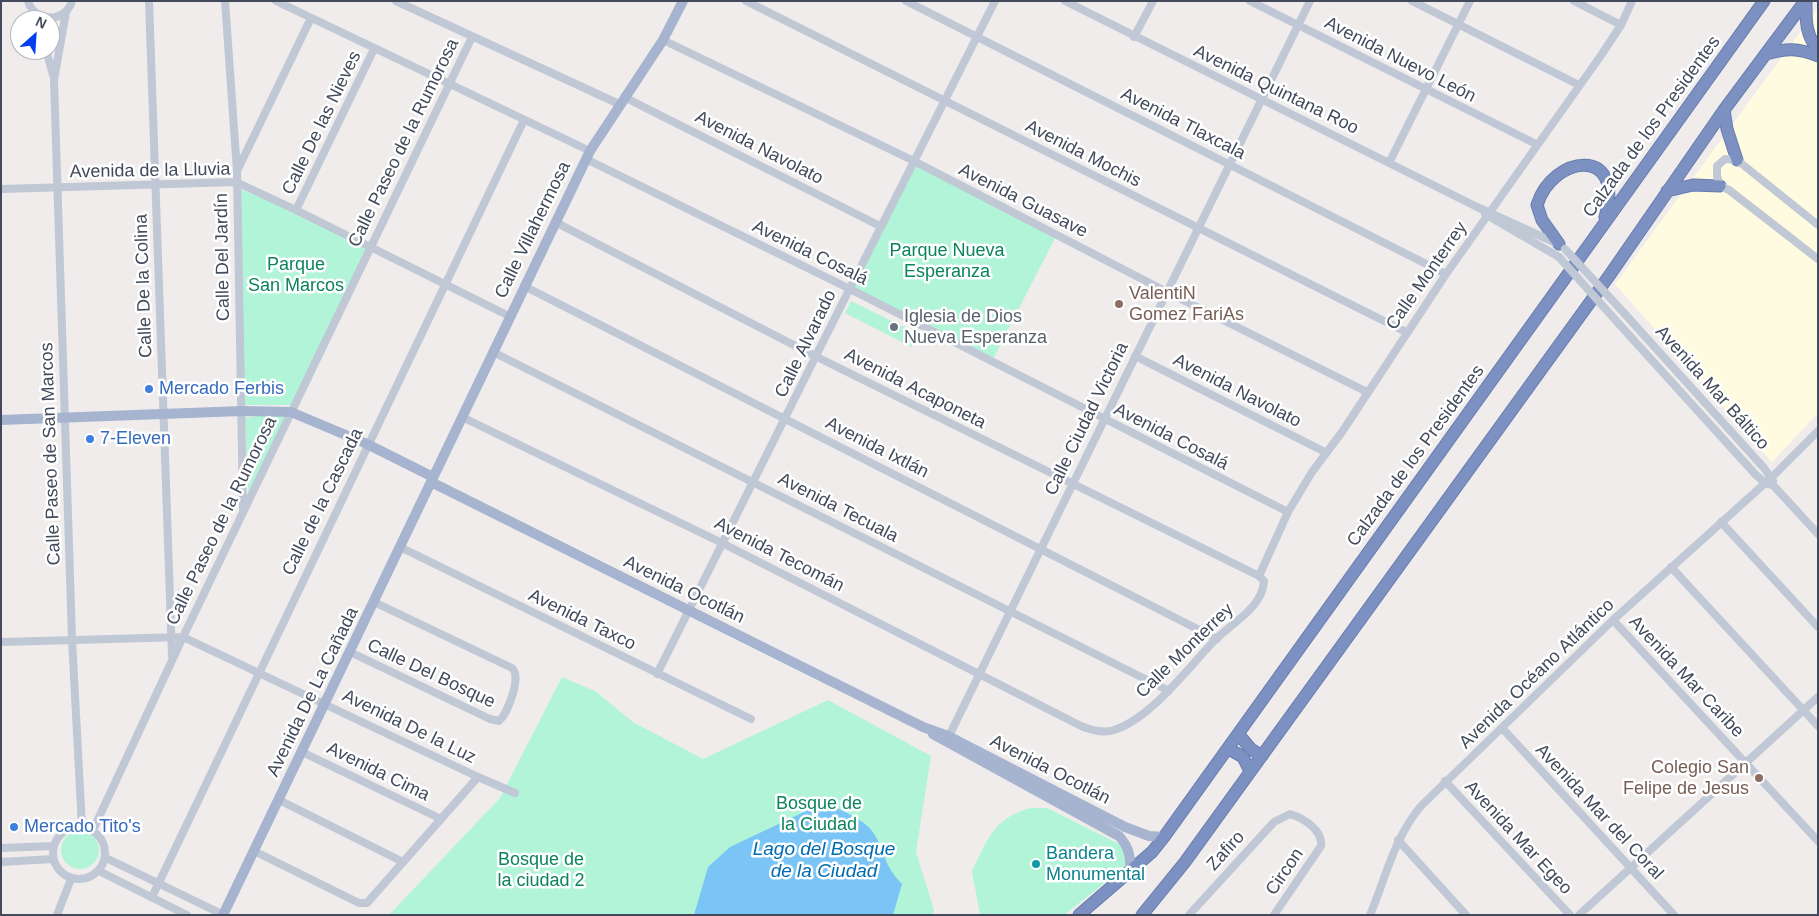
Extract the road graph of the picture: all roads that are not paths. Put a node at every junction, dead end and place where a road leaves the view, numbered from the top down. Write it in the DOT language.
graph roads {
  1 [pos="20,1"];
  2 [pos="72,1"];
  3 [pos="149,1"];
  4 [pos="225,1"];
  5 [pos="276,1"];
  6 [pos="396,1"];
  7 [pos="683,1"];
  8 [pos="746,1"];
  9 [pos="906,1"];
  10 [pos="995,1"];
  11 [pos="1065,1"];
  12 [pos="1152,1"];
  13 [pos="1250,1"];
  14 [pos="1310,1"];
  15 [pos="1412,1"];
  16 [pos="1470,1"];
  17 [pos="1574,1"];
  18 [pos="1632,1"];
  19 [pos="1764,1"];
  20 [pos="1806,1"];
  21 [pos="28,3"];
  22 [pos="66,12"];
  23 [pos="60,16"];
  24 [pos="310,18"];
  25 [pos="1458,24"];
  26 [pos="1621,25"];
  27 [pos="1299,26"];
  28 [pos="977,36"];
  29 [pos="472,37"];
  30 [pos="1134,37"];
  31 [pos="663,40"];
  32 [pos="1818,48"];
  33 [pos="374,49"];
  34 [pos="1766,54"];
  35 [pos="1818,56"];
  36 [pos="49,60"];
  37 [pos="54,80"];
  38 [pos="450,85"];
  39 [pos="1580,85"];
  40 [pos="1426,90"];
  41 [pos="1262,100"];
  42 [pos="622,101"];
  43 [pos="944,101"];
  44 [pos="1724,110"];
  45 [pos="524,120"];
  46 [pos="1536,144"];
  47 [pos="588,155"];
  48 [pos="912,160"];
  49 [pos="1737,160"];
  50 [pos="1389,163"];
  51 [pos="1230,164"];
  52 [pos="237,171"];
  53 [pos="236,182"];
  54 [pos="155,184"];
  55 [pos="1720,186"];
  56 [pos="56,187"];
  57 [pos="1,189"];
  58 [pos="1667,191"];
  59 [pos="296,210"];
  60 [pos="1489,213"];
  61 [pos="555,222"];
  62 [pos="1818,225"];
  63 [pos="880,226"];
  64 [pos="1602,226"];
  65 [pos="1198,228"];
  66 [pos="370,246"];
  67 [pos="1562,247"];
  68 [pos="1559,257"];
  69 [pos="1818,258"];
  70 [pos="1446,274"];
  71 [pos="446,283"];
  72 [pos="524,286"];
  73 [pos="850,289"];
  74 [pos="1167,292"];
  75 [pos="509,316"];
  76 [pos="1406,332"];
  77 [pos="493,352"];
  78 [pos="1135,356"];
  79 [pos="817,357"];
  80 [pos="1367,392"];
  81 [pos="242,411"];
  82 [pos="291,412"];
  83 [pos="163,414"];
  84 [pos="462,417"];
  85 [pos="65,418"];
  86 [pos="785,419"];
  87 [pos="1103,419"];
  88 [pos="1,420"];
  89 [pos="1818,431"];
  90 [pos="367,444"];
  91 [pos="1325,452"];
  92 [pos="1772,477"];
  93 [pos="432,480"];
  94 [pos="753,482"];
  95 [pos="1765,483"];
  96 [pos="1071,484"];
  97 [pos="1773,486"];
  98 [pos="243,512"];
  99 [pos="1288,512"];
  100 [pos="1721,522"];
  101 [pos="1818,534"];
  102 [pos="722,543"];
  103 [pos="400,547"];
  104 [pos="1041,547"];
  105 [pos="1671,567"];
  106 [pos="1261,577"];
  107 [pos="374,602"];
  108 [pos="689,610"];
  109 [pos="1009,610"];
  110 [pos="1613,620"];
  111 [pos="1818,627"];
  112 [pos="171,637"];
  113 [pos="183,637"];
  114 [pos="1216,639"];
  115 [pos="72,640"];
  116 [pos="1,642"];
  117 [pos="350,652"];
  118 [pos="172,659"];
  119 [pos="258,671"];
  120 [pos="978,672"];
  121 [pos="657,674"];
  122 [pos="1169,691"];
  123 [pos="1818,697"];
  124 [pos="324,703"];
  125 [pos="1803,710"];
  126 [pos="751,720"];
  127 [pos="1081,726"];
  128 [pos="1818,726"];
  129 [pos="1503,729"];
  130 [pos="1239,735"];
  131 [pos="947,740"];
  132 [pos="1228,749"];
  133 [pos="302,752"];
  134 [pos="1262,756"];
  135 [pos="1746,763"];
  136 [pos="1250,771"];
  137 [pos="478,777"];
  138 [pos="1445,782"];
  139 [pos="515,793"];
  140 [pos="278,800"];
  141 [pos="1290,814"];
  142 [pos="441,819"];
  143 [pos="82,827"];
  144 [pos="93,830"];
  145 [pos="1164,837"];
  146 [pos="1398,840"];
  147 [pos="1818,841"];
  148 [pos="53,846"];
  149 [pos="1,848"];
  150 [pos="254,851"];
  151 [pos="106,858"];
  152 [pos="53,859"];
  153 [pos="1,862"];
  154 [pos="403,862"];
  155 [pos="1630,868"];
  156 [pos="99,871"];
  157 [pos="1130,871"];
  158 [pos="71,879"];
  159 [pos="158,882"];
  160 [pos="152,897"];
  161 [pos="1372,913"];
  162 [pos="57,915"];
  163 [pos="187,915"];
  164 [pos="224,915"];
  165 [pos="1079,915"];
  166 [pos="1142,915"];
  167 [pos="1189,915"];
  168 [pos="1274,915"];
  169 [pos="1466,915"];
  170 [pos="1570,915"];
  171 [pos="1579,915"];
  172 [pos="1674,915"];
  1 -- 21 [label="street"];
  2 -- 22 [label="street, Calle Paseo de San Marcos"];
  3 -- 54 [label="street, Calle De la Colina"];
  4 -- 52 [label="street, Calle Del Jardín"];
  5 -- 24 [label="street, Avenida Cosalá"];
  6 -- 29 [label="street, Avenida Navolato"];
  7 -- 31 [label="main road, Calle Villahermosa"];
  8 -- 43 [label="street, Avenida Mochis"];
  9 -- 28 [label="street, Avenida Tlaxcala"];
  10 -- 28 [label="street, Calle Alvarado"];
  11 -- 30 [label="street, Avenida Quintana Roo"];
  12 -- 30 [label="street"];
  13 -- 27 [label="street, Avenida Nuevo León"];
  14 -- 27 [label="street, Calle Ciudad Victoria"];
  15 -- 25 [label="street"];
  16 -- 25 [label="street"];
  17 -- 26 [label="street"];
  18 -- 26 [label="street, Calle Monterrey"];
  19 -- 64 [label="highway, Calzada de los Presidentes"];
  20 -- 32 [label="highway"];
  20 -- 34 [label="highway"];
  22 -- 23 [label="street"];
  22 -- 37 [label="street, Calle Paseo de San Marcos"];
  24 -- 33 [label="street, Avenida Cosalá"];
  24 -- 52 [label="street"];
  25 -- 39 [label="street"];
  25 -- 40 [label="street"];
  26 -- 39 [label="street, Calle Monterrey"];
  27 -- 40 [label="street, Avenida Nuevo León"];
  27 -- 41 [label="street, Calle Ciudad Victoria"];
  28 -- 43 [label="street, Calle Alvarado"];
  28 -- 51 [label="street, Avenida Tlaxcala"];
  29 -- 38 [label="street, Calle Paseo de la Rumorosa"];
  29 -- 42 [label="street, Avenida Navolato"];
  30 -- 41 [label="street, Avenida Quintana Roo"];
  31 -- 42 [label="main road, Calle Villahermosa"];
  31 -- 48 [label="street, Avenida Guasave"];
  33 -- 38 [label="street, Avenida Cosalá"];
  33 -- 59 [label="street, Calle De las Nieves"];
  34 -- 35 [label="highway"];
  34 -- 44 [label="highway"];
  36 -- 37 [label="street, Calle Paseo de San Marcos"];
  37 -- 56 [label="street, Calle Paseo de San Marcos"];
  38 -- 45 [label="street, Avenida Cosalá"];
  38 -- 66 [label="street, Calle Paseo de la Rumorosa"];
  39 -- 46 [label="street, Calle Monterrey"];
  40 -- 46 [label="street, Avenida Nuevo León"];
  40 -- 50 [label="street"];
  41 -- 50 [label="street, Avenida Quintana Roo"];
  41 -- 51 [label="street, Calle Ciudad Victoria"];
  42 -- 47 [label="main road, Calle Villahermosa"];
  42 -- 63 [label="street, Avenida Navolato"];
  43 -- 48 [label="street, Calle Alvarado"];
  43 -- 65 [label="street, Avenida Mochis"];
  44 -- 49 [label="highway"];
  44 -- 58 [label="highway"];
  45 -- 47 [label="street, Avenida Cosalá"];
  45 -- 71 [label="street, Calle de la Cascada"];
  46 -- 60 [label="street, Calle Monterrey"];
  47 -- 61 [label="main road, Calle Villahermosa"];
  47 -- 73 [label="street, Avenida Cosalá"];
  48 -- 63 [label="street, Calle Alvarado"];
  48 -- 74 [label="street, Avenida Guasave"];
  49 -- 55 [label="street"];
  49 -- 62 [label="street"];
  50 -- 60 [label="street, Avenida Quintana Roo"];
  51 -- 65 [label="street, Calle Ciudad Victoria"];
  51 -- 70 [label="street, Avenida Tlaxcala"];
  52 -- 53 [label="street, Calle Del Jardín"];
  53 -- 54 [label="street, Avenida de la Lluvia"];
  53 -- 59 [label="street, Avenida de la Lluvia"];
  53 -- 81 [label="street, Calle Del Jardín"];
  54 -- 56 [label="street, Avenida de la Lluvia"];
  54 -- 83 [label="street, Calle De la Colina"];
  55 -- 58 [label="highway"];
  55 -- 69 [label="street"];
  56 -- 57 [label="street, Avenida de la Lluvia"];
  56 -- 85 [label="street, Calle Paseo de San Marcos"];
  58 -- 134 [label="highway"];
  59 -- 66 [label="street, Avenida de la Lluvia"];
  60 -- 67 [label="street, Avenida Quintana Roo"];
  60 -- 68 [label="street, Avenida Quintana Roo"];
  60 -- 70 [label="street, Calle Monterrey"];
  61 -- 72 [label="main road, Calle Villahermosa"];
  61 -- 79 [label="street, Avenida Acaponeta"];
  63 -- 73 [label="street, Calle Alvarado"];
  64 -- 67 [label="highway"];
  64 -- 130 [label="highway, Calzada de los Presidentes"];
  65 -- 74 [label="street, Calle Ciudad Victoria"];
  65 -- 76 [label="street, Avenida Mochis"];
  66 -- 71 [label="street, Avenida de la Lluvia"];
  66 -- 82 [label="street, Calle Paseo de la Rumorosa"];
  67 -- 92 [label="street, Avenida Mar Báltico, bridge"];
  68 -- 95 [label="street, Avenida Mar Báltico, bridge"];
  70 -- 76 [label="street, Calle Monterrey"];
  71 -- 75 [label="street, Avenida de la Lluvia"];
  71 -- 90 [label="street, Calle de la Cascada"];
  72 -- 75 [label="main road, Calle Villahermosa"];
  72 -- 86 [label="street, Avenida Ixtlán"];
  73 -- 79 [label="street, Calle Alvarado"];
  73 -- 87 [label="street, Avenida Cosalá"];
  74 -- 78 [label="street, Calle Ciudad Victoria"];
  74 -- 80 [label="street, Avenida Guasave"];
  75 -- 77 [label="main road, Calle Villahermosa"];
  76 -- 80 [label="street, Calle Monterrey"];
  77 -- 84 [label="main road, Calle Villahermosa"];
  77 -- 94 [label="street, Avenida Tecuala"];
  78 -- 87 [label="street, Calle Ciudad Victoria"];
  78 -- 91 [label="street, Avenida Navolato"];
  79 -- 86 [label="street, Calle Alvarado"];
  79 -- 96 [label="street, Avenida Acaponeta"];
  80 -- 91 [label="street, Calle Monterrey"];
  81 -- 82 [label="main road, Avenida Ocotlán"];
  81 -- 83 [label="main road, Avenida Ocotlán"];
  81 -- 98 [label="street, Calle Del Jardín"];
  82 -- 90 [label="main road, Avenida Ocotlán"];
  82 -- 98 [label="street, Calle Paseo de la Rumorosa"];
  83 -- 85 [label="main road, Avenida Ocotlán"];
  83 -- 112 [label="street, Calle De la Colina"];
  84 -- 93 [label="main road, Calle Villahermosa"];
  84 -- 102 [label="street, Avenida Tecomán"];
  85 -- 88 [label="main road, Avenida Ocotlán"];
  85 -- 115 [label="street, Calle Paseo de San Marcos"];
  86 -- 94 [label="street, Calle Alvarado"];
  86 -- 104 [label="street, Avenida Ixtlán"];
  87 -- 96 [label="street, Calle Ciudad Victoria"];
  87 -- 99 [label="street, Avenida Cosalá"];
  89 -- 92 [label="street, Avenida Océano Atlántico"];
  90 -- 93 [label="main road, Avenida Ocotlán"];
  90 -- 119 [label="street, Calle de la Cascada"];
  91 -- 99 [label="street, Calle Monterrey"];
  92 -- 95 [label="street, Avenida Océano Atlántico"];
  92 -- 97 [label="street"];
  93 -- 103 [label="main road, Avenida De La Cañada"];
  93 -- 108 [label="main road, Avenida Ocotlán"];
  94 -- 102 [label="street, Calle Alvarado"];
  94 -- 109 [label="street, Avenida Tecuala"];
  95 -- 97 [label="street, Avenida Mar Báltico"];
  95 -- 100 [label="street, Avenida Océano Atlántico"];
  96 -- 104 [label="street, Calle Ciudad Victoria"];
  96 -- 106 [label="street, Avenida Acaponeta"];
  97 -- 101 [label="street, Avenida Mar Báltico"];
  98 -- 113 [label="street, Calle Paseo de la Rumorosa"];
  99 -- 106 [label="street, Calle Monterrey"];
  100 -- 105 [label="street, Avenida Océano Atlántico"];
  100 -- 111 [label="street"];
  102 -- 108 [label="street, Calle Alvarado"];
  102 -- 120 [label="street, Avenida Tecomán"];
  103 -- 107 [label="main road, Avenida De La Cañada"];
  103 -- 121 [label="street, Avenida Taxco"];
  104 -- 109 [label="street, Calle Ciudad Victoria"];
  104 -- 114 [label="street, Avenida Ixtlán"];
  105 -- 110 [label="street, Avenida Océano Atlántico"];
  105 -- 125 [label="street"];
  106 -- 114 [label="street, Calle Monterrey"];
  107 -- 117 [label="main road, Avenida De La Cañada"];
  107 -- 117 [label="street, Calle Del Bosque"];
  108 -- 121 [label="street, Calle Alvarado"];
  108 -- 131 [label="main road, Avenida Ocotlán"];
  109 -- 120 [label="street, Calle Ciudad Victoria"];
  109 -- 122 [label="street, Avenida Tecuala"];
  110 -- 129 [label="street, Avenida Océano Atlántico"];
  110 -- 135 [label="street, Avenida Mar Caribe"];
  112 -- 113 [label="street, Avenida De la Luz"];
  112 -- 115 [label="street, Avenida De la Luz"];
  112 -- 118 [label="street, Calle De la Colina"];
  113 -- 118 [label="street, Calle Paseo de la Rumorosa"];
  113 -- 119 [label="street, Avenida De la Luz"];
  114 -- 122 [label="street, Calle Monterrey"];
  115 -- 116 [label="street, Avenida De la Luz"];
  115 -- 143 [label="street, Calle Paseo de San Marcos"];
  117 -- 124 [label="main road, Avenida De La Cañada"];
  118 -- 144 [label="street, Calle Paseo de la Rumorosa"];
  119 -- 124 [label="street, Avenida De la Luz"];
  119 -- 159 [label="street, Calle de la Cascada"];
  120 -- 127 [label="street, Avenida Tecomán"];
  120 -- 131 [label="street, Calle Ciudad Victoria"];
  121 -- 126 [label="street, Avenida Taxco"];
  122 -- 127 [label="street, Calle Monterrey"];
  123 -- 125 [label="street"];
  124 -- 133 [label="main road, Avenida De La Cañada"];
  124 -- 137 [label="street, Avenida De la Luz"];
  125 -- 128 [label="street"];
  125 -- 135 [label="street"];
  129 -- 138 [label="street, Avenida Océano Atlántico"];
  129 -- 155 [label="street, Avenida Mar del Coral"];
  130 -- 132 [label="highway, Calzada de los Presidentes"];
  130 -- 134 [label="highway"];
  131 -- 145 [label="main road, Avenida Ocotlán"];
  131 -- 157 [label="main road, Avenida Ocotlán"];
  132 -- 136 [label="highway"];
  132 -- 145 [label="highway, Calzada de los Presidentes"];
  133 -- 140 [label="main road, Avenida De La Cañada"];
  133 -- 142 [label="street, Avenida Cima"];
  134 -- 136 [label="highway"];
  135 -- 147 [label="street, Avenida Mar Caribe"];
  135 -- 155 [label="street"];
  136 -- 166 [label="highway"];
  137 -- 139 [label="street, Avenida De la Luz"];
  137 -- 142 [label="street"];
  138 -- 146 [label="street, Avenida Océano Atlántico"];
  138 -- 170 [label="street, Avenida Mar Egeo"];
  140 -- 150 [label="main road, Avenida De La Cañada"];
  140 -- 154 [label="street"];
  141 -- 167 [label="street, Zafiro"];
  141 -- 168 [label="street, Circon"];
  142 -- 154 [label="street"];
  143 -- 144 [label="street"];
  143 -- 148 [label="street"];
  144 -- 151 [label="street"];
  145 -- 157 [label="highway, Calzada de los Presidentes"];
  146 -- 161 [label="street, Avenida Océano Atlántico"];
  146 -- 169 [label="street"];
  148 -- 149 [label="street"];
  148 -- 152 [label="street"];
  150 -- 154 [label="street"];
  150 -- 164 [label="main road, Avenida De La Cañada"];
  151 -- 156 [label="street"];
  151 -- 159 [label="street"];
  152 -- 153 [label="street"];
  152 -- 158 [label="street"];
  155 -- 171 [label="street"];
  155 -- 172 [label="street, Avenida Mar del Coral"];
  156 -- 158 [label="street"];
  156 -- 160 [label="street"];
  157 -- 165 [label="highway, Calzada de los Presidentes"];
  158 -- 162 [label="street"];
  159 -- 160 [label="street, Calle de la Cascada"];
  159 -- 164 [label="street"];
  160 -- 163 [label="street"];
}
